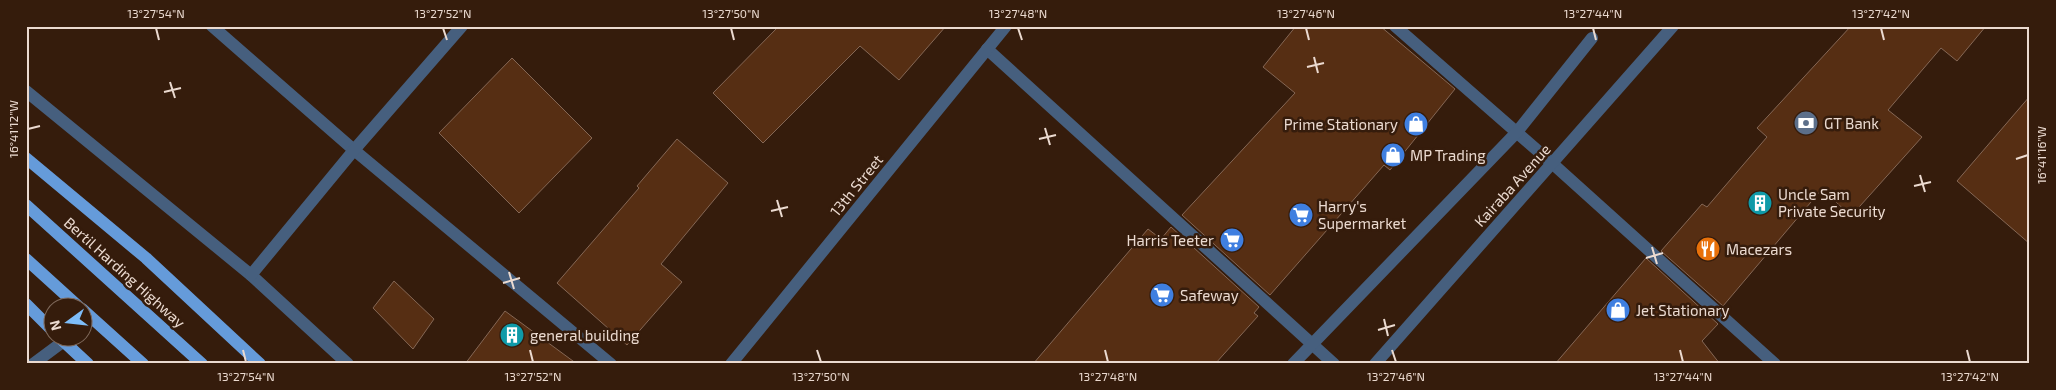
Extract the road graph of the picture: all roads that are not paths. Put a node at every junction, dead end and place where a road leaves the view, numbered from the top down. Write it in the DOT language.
graph roads {
  1 [pos="212,26"];
  2 [pos="462,26"];
  3 [pos="1006,26"];
  4 [pos="1395,26"];
  5 [pos="1673,26"];
  6 [pos="1592,38"];
  7 [pos="987,49"];
  8 [pos="26,91"];
  9 [pos="1517,132"];
  10 [pos="354,150"];
  11 [pos="26,158"];
  12 [pos="1553,164"];
  13 [pos="26,205"];
  14 [pos="26,259"];
  15 [pos="251,275"];
  16 [pos="70,298"];
  17 [pos="26,304"];
  18 [pos="92,318"];
  19 [pos="42,320"];
  20 [pos="1311,343"];
  21 [pos="52,348"];
  22 [pos="71,348"];
  23 [pos="33,364"];
  24 [pos="88,364"];
  25 [pos="143,364"];
  26 [pos="202,364"];
  27 [pos="260,364"];
  28 [pos="348,364"];
  29 [pos="611,364"];
  30 [pos="731,364"];
  31 [pos="1293,364"];
  32 [pos="1334,364"];
  33 [pos="1375,364"];
  34 [pos="1775,364"];
  1 -- 10 [label="street"];
  2 -- 10 [label="street"];
  3 -- 7 [label="street, 13th Street"];
  4 -- 9 [label="street"];
  5 -- 12 [label="street, Kairaba Avenue"];
  6 -- 9 [label="street"];
  7 -- 20 [label="street"];
  7 -- 30 [label="street, 13th Street"];
  8 -- 15 [label="street"];
  9 -- 12 [label="street"];
  9 -- 20 [label="street"];
  10 -- 15 [label="street"];
  10 -- 29 [label="street"];
  11 -- 27 [label="main road"];
  12 -- 33 [label="street, Kairaba Avenue"];
  12 -- 34 [label="street"];
  13 -- 26 [label="main road, Bertil Harding Highway"];
  14 -- 16 [label="main road"];
  15 -- 28 [label="street"];
  17 -- 19 [label="main road"];
  18 -- 25 [label="main road"];
  20 -- 31 [label="street"];
  20 -- 32 [label="street"];
  21 -- 23 [label="street"];
  22 -- 24 [label="main road"];
}
